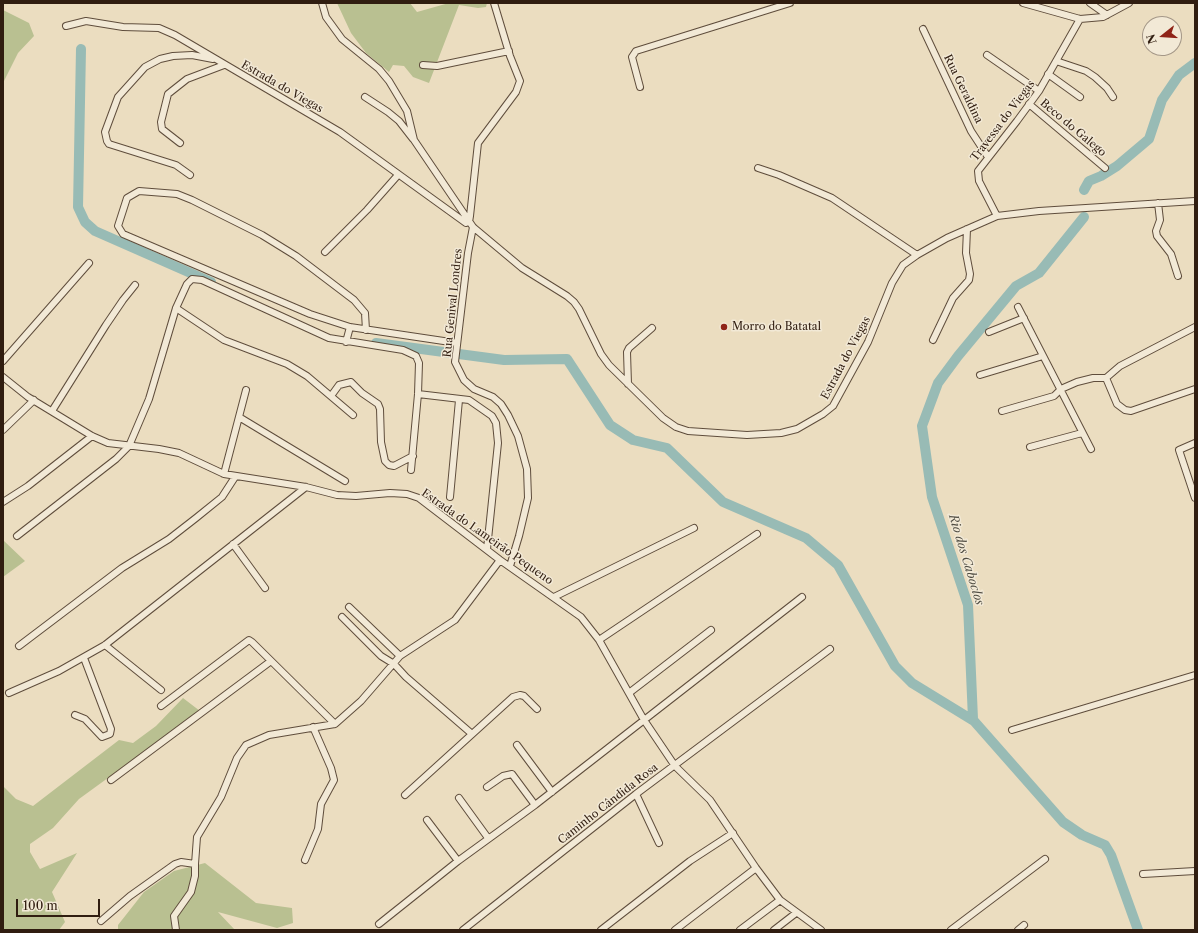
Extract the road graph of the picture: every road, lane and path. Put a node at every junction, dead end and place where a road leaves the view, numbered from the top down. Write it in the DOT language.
graph roads {
  1 [pos="322,3"];
  2 [pos="790,3"];
  3 [pos="1023,3"];
  4 [pos="1090,3"];
  5 [pos="1129,3"];
  6 [pos="496,6"];
  7 [pos="1107,16"];
  8 [pos="1080,19"];
  9 [pos="66,26"];
  10 [pos="923,29"];
  11 [pos="509,51"];
  12 [pos="987,55"];
  13 [pos="216,60"];
  14 [pos="1056,61"];
  15 [pos="224,65"];
  16 [pos="423,65"];
  17 [pos="1048,74"];
  18 [pos="640,87"];
  19 [pos="1039,91"];
  20 [pos="365,97"];
  21 [pos="1080,97"];
  22 [pos="1113,97"];
  23 [pos="1029,104"];
  24 [pos="414,140"];
  25 [pos="180,143"];
  26 [pos="988,157"];
  27 [pos="758,168"];
  28 [pos="1105,168"];
  29 [pos="190,175"];
  30 [pos="398,175"];
  31 [pos="1195,201"];
  32 [pos="1158,204"];
  33 [pos="997,216"];
  34 [pos="471,225"];
  35 [pos="967,229"];
  36 [pos="325,252"];
  37 [pos="917,255"];
  38 [pos="89,263"];
  39 [pos="1178,276"];
  40 [pos="135,285"];
  41 [pos="1018,307"];
  42 [pos="176,308"];
  43 [pos="1024,318"];
  44 [pos="350,327"];
  45 [pos="1195,327"];
  46 [pos="652,328"];
  47 [pos="366,330"];
  48 [pos="989,332"];
  49 [pos="933,340"];
  50 [pos="346,342"];
  51 [pos="456,345"];
  52 [pos="1043,356"];
  53 [pos="3,361"];
  54 [pos="980,375"];
  55 [pos="3,378"];
  56 [pos="1106,378"];
  57 [pos="628,384"];
  58 [pos="1061,389"];
  59 [pos="1195,389"];
  60 [pos="246,390"];
  61 [pos="418,394"];
  62 [pos="330,396"];
  63 [pos="34,400"];
  64 [pos="459,400"];
  65 [pos="52,411"];
  66 [pos="1002,411"];
  67 [pos="353,415"];
  68 [pos="239,418"];
  69 [pos="3,430"];
  70 [pos="1082,433"];
  71 [pos="92,436"];
  72 [pos="1195,443"];
  73 [pos="129,446"];
  74 [pos="1030,447"];
  75 [pos="1091,449"];
  76 [pos="413,456"];
  77 [pos="411,470"];
  78 [pos="224,474"];
  79 [pos="235,477"];
  80 [pos="345,481"];
  81 [pos="306,487"];
  82 [pos="450,497"];
  83 [pos="1195,498"];
  84 [pos="3,502"];
  85 [pos="694,528"];
  86 [pos="757,534"];
  87 [pos="17,536"];
  88 [pos="233,544"];
  89 [pos="487,549"];
  90 [pos="500,560"];
  91 [pos="510,566"];
  92 [pos="265,588"];
  93 [pos="554,597"];
  94 [pos="802,597"];
  95 [pos="349,607"];
  96 [pos="342,617"];
  97 [pos="712,630"];
  98 [pos="600,640"];
  99 [pos="105,645"];
  100 [pos="19,646"];
  101 [pos="830,649"];
  102 [pos="400,656"];
  103 [pos="84,658"];
  104 [pos="272,661"];
  105 [pos="394,664"];
  106 [pos="1195,675"];
  107 [pos="161,690"];
  108 [pos="9,693"];
  109 [pos="628,693"];
  110 [pos="161,706"];
  111 [pos="537,710"];
  112 [pos="75,716"];
  113 [pos="644,720"];
  114 [pos="335,724"];
  115 [pos="313,727"];
  116 [pos="1012,730"];
  117 [pos="472,734"];
  118 [pos="517,745"];
  119 [pos="675,766"];
  120 [pos="111,780"];
  121 [pos="487,787"];
  122 [pos="552,792"];
  123 [pos="636,794"];
  124 [pos="405,795"];
  125 [pos="459,798"];
  126 [pos="535,805"];
  127 [pos="427,820"];
  128 [pos="733,833"];
  129 [pos="488,838"];
  130 [pos="659,843"];
  131 [pos="1045,859"];
  132 [pos="305,860"];
  133 [pos="458,861"];
  134 [pos="195,864"];
  135 [pos="756,868"];
  136 [pos="1195,871"];
  137 [pos="1143,874"];
  138 [pos="780,900"];
  139 [pos="796,913"];
  140 [pos="101,921"];
  141 [pos="379,924"];
  142 [pos="1024,925"];
  143 [pos="176,930"];
  144 [pos="463,930"];
  145 [pos="601,930"];
  146 [pos="675,930"];
  147 [pos="740,930"];
  148 [pos="774,930"];
  149 [pos="821,930"];
  150 [pos="951,930"];
  151 [pos="1018,930"];
  1 -- 24 [label="street, Estrada do Viegas"];
  2 -- 18 [label="street"];
  3 -- 8 [label="street"];
  4 -- 7 [label="street"];
  5 -- 7 [label="street"];
  6 -- 11 [label="street"];
  7 -- 8 [label="street"];
  8 -- 14 [label="street, Travessa do Viegas"];
  9 -- 13 [label="street, Estrada do Viegas"];
  10 -- 26 [label="street, Rua Geraldina"];
  11 -- 16 [label="street"];
  11 -- 34 [label="street, Rua Genival Londres"];
  12 -- 19 [label="street"];
  13 -- 15 [label="street, Estrada do Viegas"];
  13 -- 29 [label="street"];
  14 -- 17 [label="street, Travessa do Viegas"];
  14 -- 22 [label="street"];
  15 -- 25 [label="street"];
  15 -- 30 [label="street, Estrada do Viegas"];
  17 -- 19 [label="street, Travessa do Viegas"];
  17 -- 21 [label="street"];
  19 -- 23 [label="street, Travessa do Viegas"];
  20 -- 24 [label="street"];
  23 -- 26 [label="street, Travessa do Viegas"];
  23 -- 28 [label="street, Beco do Galego"];
  24 -- 34 [label="street, Estrada do Viegas"];
  26 -- 33 [label="street, Travessa do Viegas"];
  27 -- 37 [label="street"];
  30 -- 34 [label="street, Estrada do Viegas"];
  30 -- 36 [label="street"];
  31 -- 32 [label="street, Estrada do Viegas"];
  32 -- 33 [label="street, Estrada do Viegas"];
  32 -- 39 [label="street"];
  33 -- 35 [label="street, Estrada do Viegas"];
  34 -- 51 [label="street, Rua Genival Londres"];
  34 -- 57 [label="street, Estrada do Viegas"];
  35 -- 37 [label="street, Estrada do Viegas"];
  35 -- 49 [label="street"];
  37 -- 57 [label="street, Estrada do Viegas"];
  38 -- 53 [label="street"];
  40 -- 65 [label="street"];
  41 -- 43 [label="street"];
  42 -- 50 [label="street"];
  42 -- 62 [label="street"];
  42 -- 73 [label="street"];
  43 -- 48 [label="street"];
  43 -- 52 [label="street"];
  44 -- 47 [label="street"];
  44 -- 47 [label="street"];
  44 -- 50 [label="street"];
  45 -- 56 [label="street"];
  46 -- 57 [label="street"];
  47 -- 51 [label="street"];
  50 -- 61 [label="street"];
  51 -- 91 [label="street, Rua Genival Londres"];
  52 -- 54 [label="street"];
  52 -- 58 [label="street"];
  55 -- 63 [label="street, Estrada do Lameirão Pequeno"];
  56 -- 58 [label="street"];
  56 -- 59 [label="street"];
  58 -- 66 [label="street"];
  58 -- 70 [label="street"];
  60 -- 68 [label="street"];
  61 -- 64 [label="street"];
  61 -- 76 [label="street"];
  62 -- 67 [label="street"];
  62 -- 76 [label="street"];
  63 -- 65 [label="street, Estrada do Lameirão Pequeno"];
  63 -- 69 [label="street"];
  64 -- 82 [label="street"];
  64 -- 89 [label="street"];
  65 -- 71 [label="street, Estrada do Lameirão Pequeno"];
  68 -- 78 [label="street"];
  68 -- 80 [label="street"];
  70 -- 74 [label="street"];
  70 -- 75 [label="street"];
  71 -- 73 [label="street, Estrada do Lameirão Pequeno"];
  71 -- 84 [label="street"];
  72 -- 83 [label="street"];
  73 -- 78 [label="street, Estrada do Lameirão Pequeno"];
  73 -- 87 [label="street"];
  76 -- 77 [label="street"];
  78 -- 79 [label="street, Estrada do Lameirão Pequeno"];
  79 -- 81 [label="street, Estrada do Lameirão Pequeno"];
  79 -- 100 [label="street"];
  81 -- 88 [label="street"];
  81 -- 89 [label="street, Estrada do Lameirão Pequeno"];
  85 -- 93 [label="street"];
  86 -- 98 [label="street"];
  88 -- 92 [label="street"];
  88 -- 99 [label="street"];
  89 -- 90 [label="street, Estrada do Lameirão Pequeno"];
  90 -- 91 [label="street, Estrada do Lameirão Pequeno"];
  90 -- 102 [label="street"];
  91 -- 93 [label="street, Estrada do Lameirão Pequeno"];
  93 -- 98 [label="street, Estrada do Lameirão Pequeno"];
  94 -- 113 [label="street"];
  95 -- 102 [label="street"];
  96 -- 105 [label="street"];
  97 -- 109 [label="street"];
  98 -- 109 [label="street, Estrada do Lameirão Pequeno"];
  99 -- 103 [label="street"];
  99 -- 107 [label="street"];
  101 -- 119 [label="street, Caminho Cândida Rosa"];
  102 -- 105 [label="street"];
  103 -- 108 [label="street"];
  103 -- 112 [label="street"];
  104 -- 110 [label="street"];
  104 -- 114 [label="street"];
  104 -- 120 [label="street"];
  105 -- 114 [label="street"];
  105 -- 117 [label="street"];
  106 -- 116 [label="street"];
  109 -- 113 [label="street, Estrada do Lameirão Pequeno"];
  111 -- 117 [label="street"];
  113 -- 119 [label="street, Estrada do Lameirão Pequeno"];
  113 -- 122 [label="street"];
  114 -- 115 [label="street"];
  115 -- 132 [label="street"];
  115 -- 134 [label="street"];
  117 -- 124 [label="street"];
  118 -- 122 [label="street"];
  119 -- 123 [label="street, Caminho Cândida Rosa"];
  119 -- 128 [label="street, Estrada do Lameirão Pequeno"];
  121 -- 126 [label="street"];
  122 -- 126 [label="street"];
  123 -- 130 [label="street"];
  123 -- 144 [label="street, Caminho Cândida Rosa"];
  125 -- 129 [label="street"];
  126 -- 129 [label="street"];
  127 -- 133 [label="street"];
  128 -- 135 [label="street, Estrada do Lameirão Pequeno"];
  128 -- 145 [label="street"];
  129 -- 133 [label="street"];
  131 -- 150 [label="street"];
  133 -- 141 [label="street"];
  134 -- 140 [label="street"];
  134 -- 143 [label="street"];
  135 -- 138 [label="street, Estrada do Lameirão Pequeno"];
  135 -- 146 [label="street"];
  136 -- 137 [label="street"];
  138 -- 139 [label="street, Estrada do Lameirão Pequeno"];
  138 -- 147 [label="street"];
  139 -- 148 [label="street"];
  139 -- 149 [label="street, Estrada do Lameirão Pequeno"];
  142 -- 151 [label="street"];
}
